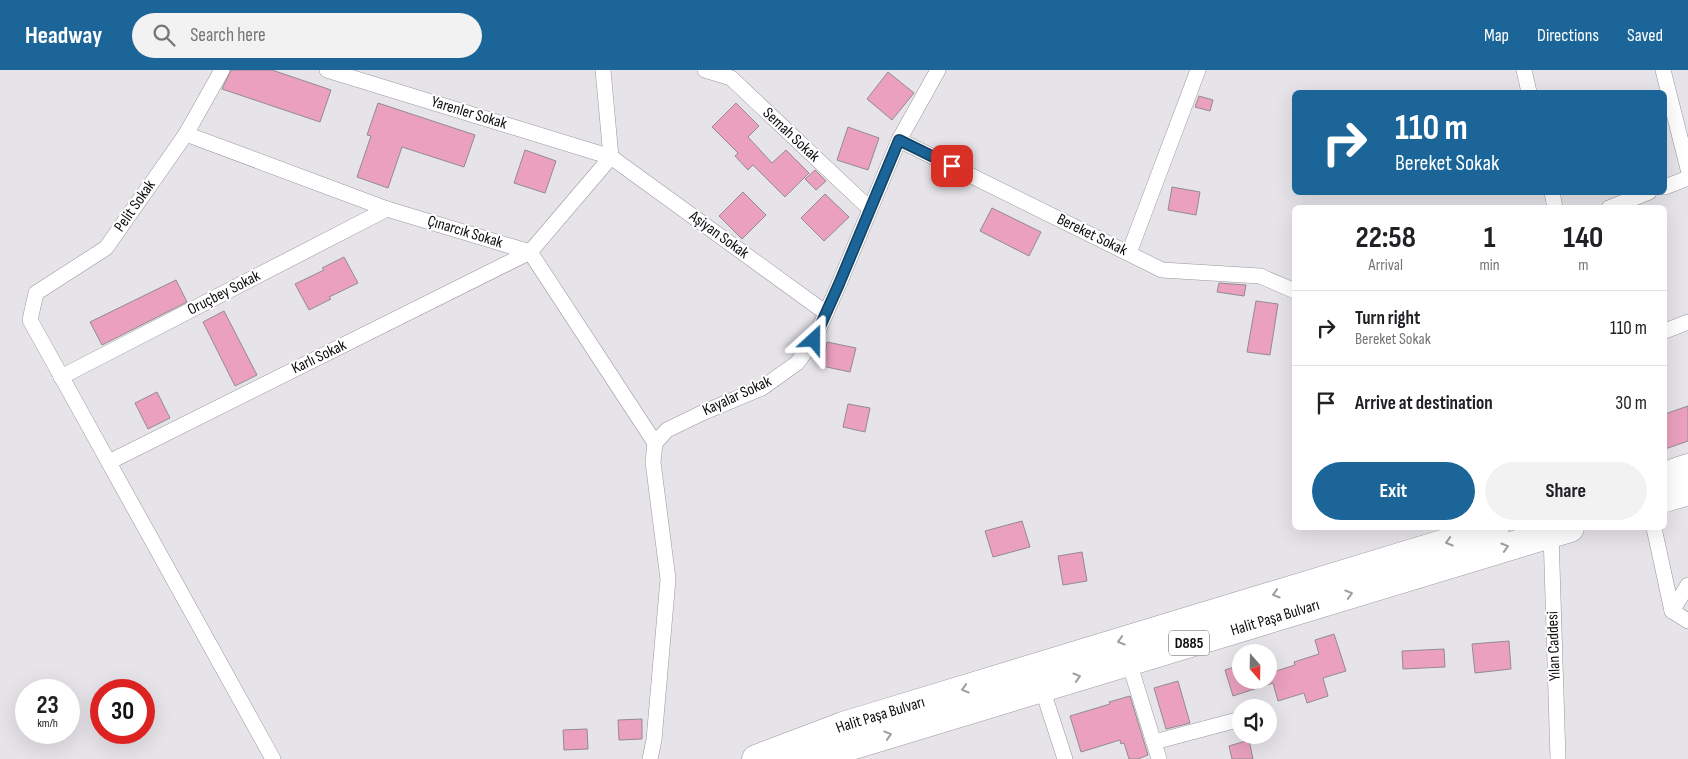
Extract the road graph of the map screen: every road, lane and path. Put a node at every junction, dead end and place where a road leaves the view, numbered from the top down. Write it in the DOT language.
graph roads {
  1 [pos="222,70"];
  2 [pos="327,70"];
  3 [pos="603,70"];
  4 [pos="705,70"];
  5 [pos="938,70"];
  6 [pos="1198,70"];
  7 [pos="1524,70"];
  8 [pos="1663,70"];
  9 [pos="1529,90"];
  10 [pos="186,134"];
  11 [pos="899,140"];
  12 [pos="611,157"];
  13 [pos="1688,170"];
  14 [pos="1688,178"];
  15 [pos="1667,186"];
  16 [pos="1642,195"];
  17 [pos="1616,205"];
  18 [pos="388,209"];
  19 [pos="870,210"];
  20 [pos="530,252"];
  21 [pos="1129,253"];
  22 [pos="1292,290"];
  23 [pos="826,313"];
  24 [pos="1688,322"];
  25 [pos="1667,330"];
  26 [pos="61,376"];
  27 [pos="655,443"];
  28 [pos="109,462"];
  29 [pos="1670,479"];
  30 [pos="1688,491"];
  31 [pos="1488,530"];
  32 [pos="1560,530"];
  33 [pos="1654,530"];
  34 [pos="1688,585"];
  35 [pos="1672,611"];
  36 [pos="1688,612"];
  37 [pos="1688,621"];
  38 [pos="1129,662"];
  39 [pos="1042,688"];
  40 [pos="1232,720"];
  41 [pos="1154,742"];
  42 [pos="857,752"];
  43 [pos="273,759"];
  44 [pos="650,759"];
  45 [pos="756,759"];
  46 [pos="808,759"];
  47 [pos="1065,759"];
  48 [pos="1159,759"];
  49 [pos="1558,759"];
  1 -- 10 [label="street, Pelit Sokak"];
  2 -- 12 [label="street, Yarenler Sokak"];
  3 -- 12 [label="street"];
  4 -- 19 [label="street, Semah Sokak"];
  5 -- 11 [label="street, Kayalar Sokak"];
  6 -- 21 [label="street"];
  7 -- 9 [label="street"];
  8 -- 13 [label="street"];
  10 -- 18 [label="street, Çınarcık Sokak"];
  10 -- 26 [label="street, Pelit Sokak"];
  11 -- 19 [label="street, Kayalar Sokak"];
  11 -- 21 [label="street, Bereket Sokak"];
  12 -- 20 [label="street"];
  12 -- 23 [label="street, Aşiyan Sokak"];
  14 -- 15 [label="street"];
  16 -- 17 [label="street"];
  18 -- 20 [label="street, Çınarcık Sokak"];
  18 -- 26 [label="street, Oruçbey Sokak"];
  19 -- 23 [label="street, Kayalar Sokak"];
  20 -- 27 [label="street"];
  20 -- 28 [label="street, Karlı Sokak"];
  21 -- 22 [label="street, Bereket Sokak"];
  23 -- 27 [label="street, Kayalar Sokak"];
  24 -- 25 [label="street"];
  26 -- 28 [label="street"];
  27 -- 44 [label="street"];
  28 -- 43 [label="street"];
  29 -- 30 [label="highway"];
  31 -- 45 [label="highway, Halit Paşa Bulvarı / D885, one-way"];
  38 -- 32 [label="highway, Halit Paşa Bulvarı / D885, one-way"];
  32 -- 49 [label="street, Yılan Caddesi"];
  33 -- 35 [label="street"];
  34 -- 35 [label="street"];
  35 -- 36 [label="street"];
  35 -- 37 [label="street"];
  39 -- 38 [label="highway, Halit Paşa Bulvarı / D885, one-way"];
  38 -- 41 [label="street"];
  42 -- 39 [label="highway, Halit Paşa Bulvarı / D885, one-way"];
  39 -- 47 [label="street"];
  40 -- 41 [label="street"];
  41 -- 48 [label="street"];
  42 -- 46 [label="highway, Halit Paşa Bulvarı / D885"];
}
